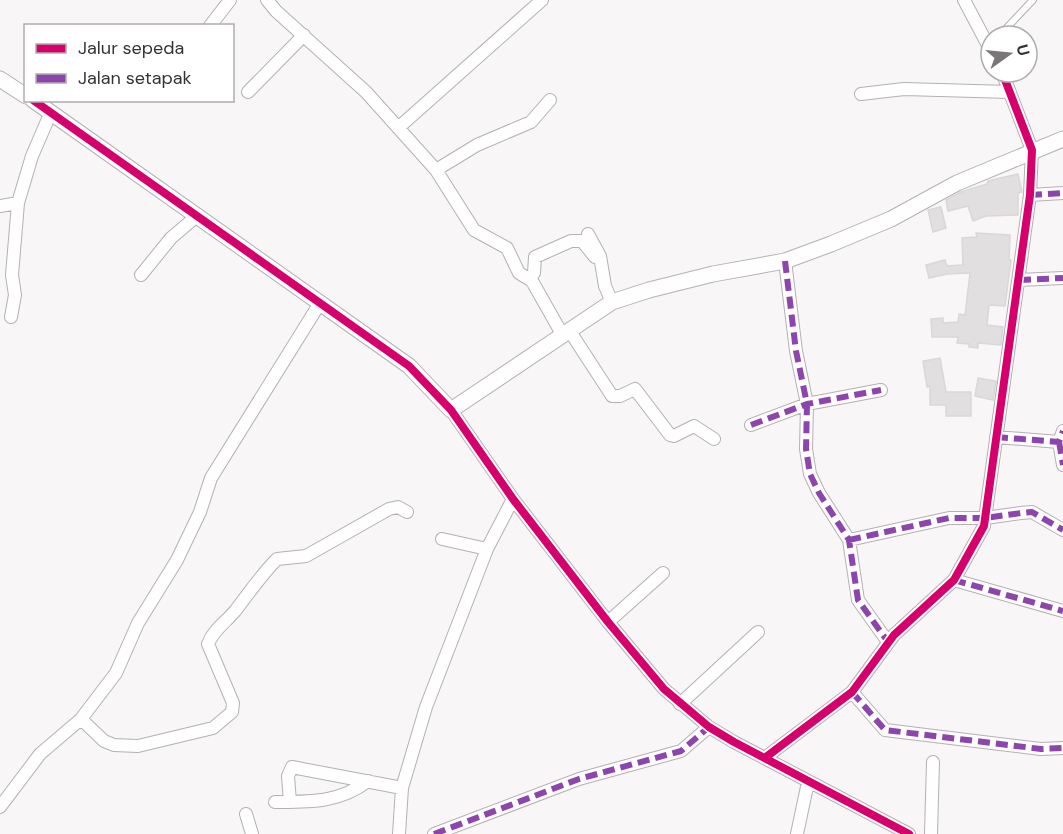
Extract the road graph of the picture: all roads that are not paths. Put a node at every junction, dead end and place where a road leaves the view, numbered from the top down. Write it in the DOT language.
graph roads {
  1 [pos="230,0"];
  2 [pos="267,0"];
  3 [pos="542,0"];
  4 [pos="963,0"];
  5 [pos="1033,0"];
  6 [pos="212,24"];
  7 [pos="1010,24"];
  8 [pos="979,28"];
  9 [pos="304,35"];
  10 [pos="0,79"];
  11 [pos="1007,84"];
  12 [pos="249,92"];
  13 [pos="1010,92"];
  14 [pos="861,94"];
  15 [pos="24,95"];
  16 [pos="550,100"];
  17 [pos="36,102"];
  18 [pos="51,112"];
  19 [pos="398,128"];
  20 [pos="1063,139"];
  21 [pos="1032,150"];
  22 [pos="436,170"];
  23 [pos="1063,193"];
  24 [pos="1030,195"];
  25 [pos="18,203"];
  26 [pos="0,206"];
  27 [pos="198,215"];
  28 [pos="588,234"];
  29 [pos="600,256"];
  30 [pos="785,261"];
  31 [pos="141,275"];
  32 [pos="1063,278"];
  33 [pos="530,279"];
  34 [pos="1019,280"];
  35 [pos="612,302"];
  36 [pos="320,303"];
  37 [pos="10,317"];
  38 [pos="566,332"];
  39 [pos="882,390"];
  40 [pos="807,404"];
  41 [pos="451,410"];
  42 [pos="751,425"];
  43 [pos="996,437"];
  44 [pos="1061,437"];
  45 [pos="714,439"];
  46 [pos="1063,465"];
  47 [pos="513,499"];
  48 [pos="407,512"];
  49 [pos="985,518"];
  50 [pos="1063,530"];
  51 [pos="442,539"];
  52 [pos="849,540"];
  53 [pos="487,549"];
  54 [pos="663,573"];
  55 [pos="954,579"];
  56 [pos="1063,611"];
  57 [pos="608,622"];
  58 [pos="758,632"];
  59 [pos="888,642"];
  60 [pos="852,692"];
  61 [pos="680,704"];
  62 [pos="81,719"];
  63 [pos="709,727"];
  64 [pos="1063,748"];
  65 [pos="766,757"];
  66 [pos="933,762"];
  67 [pos="368,781"];
  68 [pos="808,782"];
  69 [pos="402,788"];
  70 [pos="275,802"];
  71 [pos="290,802"];
  72 [pos="0,807"];
  73 [pos="246,814"];
  74 [pos="905,833"];
  75 [pos="252,834"];
  76 [pos="399,834"];
  77 [pos="434,834"];
  78 [pos="797,834"];
  79 [pos="931,834"];
  1 -- 6 [label="street"];
  2 -- 9 [label="street"];
  3 -- 19 [label="street"];
  4 -- 8 [label="street"];
  5 -- 7 [label="lane"];
  9 -- 12 [label="street"];
  9 -- 19 [label="street"];
  10 -- 15 [label="street"];
  11 -- 13 [label="street"];
  13 -- 14 [label="street"];
  13 -- 21 [label="street"];
  16 -- 22 [label="street"];
  17 -- 18 [label="street"];
  18 -- 25 [label="street"];
  18 -- 27 [label="street"];
  19 -- 22 [label="street"];
  20 -- 21 [label="street"];
  21 -- 24 [label="street"];
  21 -- 30 [label="street"];
  22 -- 33 [label="street"];
  23 -- 24 [label="street"];
  24 -- 34 [label="street"];
  25 -- 26 [label="street"];
  25 -- 37 [label="street"];
  27 -- 31 [label="street"];
  27 -- 36 [label="street"];
  28 -- 29 [label="street"];
  29 -- 33 [label="street"];
  29 -- 35 [label="street"];
  30 -- 35 [label="street"];
  30 -- 40 [label="street"];
  32 -- 34 [label="street"];
  33 -- 38 [label="street"];
  34 -- 43 [label="street"];
  35 -- 38 [label="street"];
  36 -- 41 [label="street"];
  36 -- 62 [label="street"];
  38 -- 41 [label="street"];
  38 -- 45 [label="street"];
  39 -- 40 [label="street"];
  40 -- 42 [label="street"];
  40 -- 52 [label="street"];
  41 -- 47 [label="street"];
  43 -- 44 [label="street"];
  43 -- 49 [label="street"];
  44 -- 46 [label="street"];
  47 -- 53 [label="street"];
  47 -- 57 [label="street"];
  48 -- 62 [label="street"];
  49 -- 50 [label="street"];
  49 -- 52 [label="street"];
  49 -- 55 [label="street"];
  51 -- 53 [label="street"];
  52 -- 59 [label="street"];
  53 -- 69 [label="street"];
  54 -- 57 [label="street"];
  55 -- 56 [label="street"];
  55 -- 59 [label="street"];
  57 -- 61 [label="street"];
  58 -- 61 [label="street"];
  59 -- 60 [label="street"];
  60 -- 64 [label="street"];
  60 -- 65 [label="street"];
  61 -- 63 [label="street"];
  62 -- 72 [label="street"];
  63 -- 65 [label="street"];
  63 -- 77 [label="street"];
  65 -- 68 [label="street"];
  66 -- 79 [label="street"];
  67 -- 69 [label="street"];
  67 -- 71 [label="street"];
  67 -- 71 [label="street"];
  68 -- 74 [label="street"];
  68 -- 78 [label="street"];
  69 -- 76 [label="street"];
  70 -- 71 [label="street"];
  73 -- 75 [label="street"];
}
